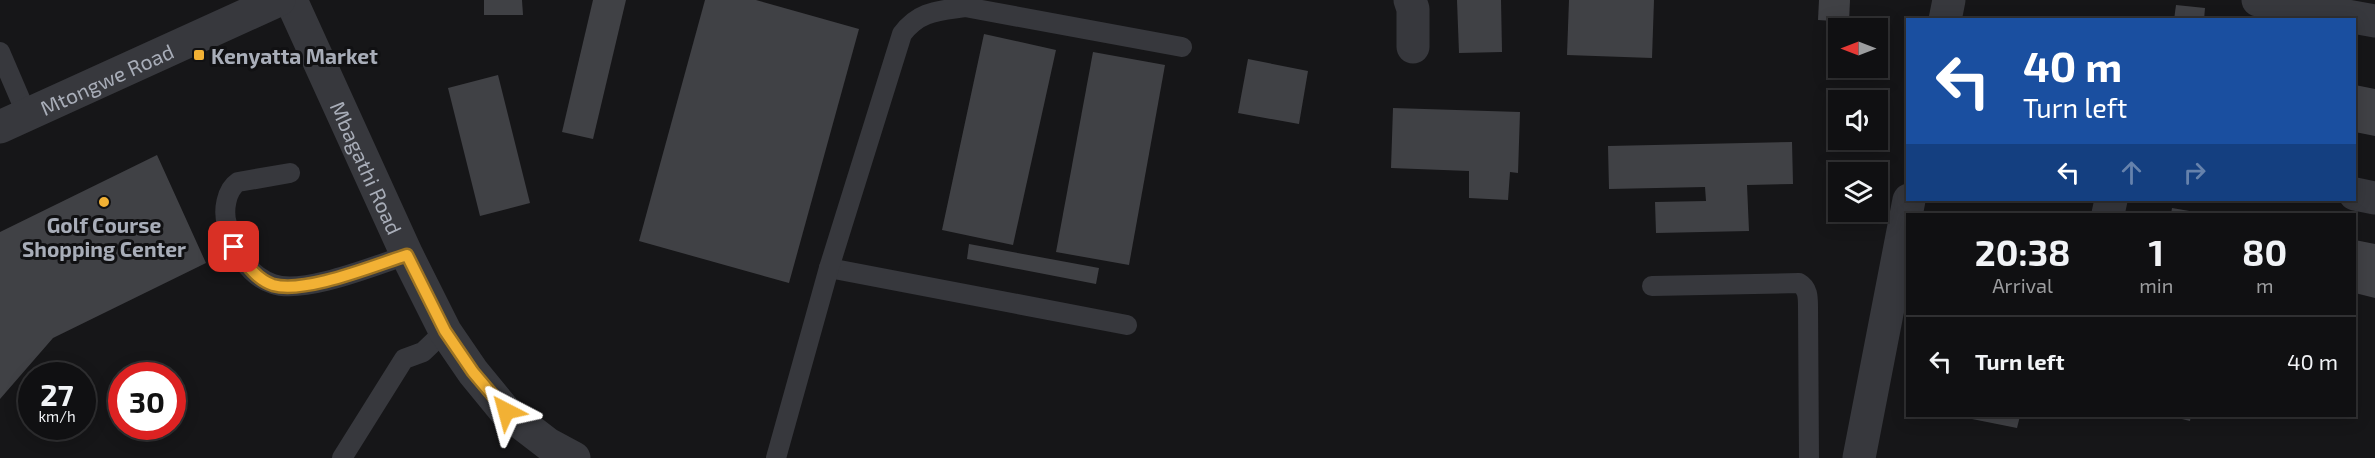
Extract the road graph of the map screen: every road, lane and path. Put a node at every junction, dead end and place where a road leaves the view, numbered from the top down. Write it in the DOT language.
graph roads {
  1 [pos="279,0"];
  2 [pos="291,0"];
  3 [pos="1410,0"];
  4 [pos="1949,0"];
  5 [pos="2258,0"];
  6 [pos="1945,18"];
  7 [pos="2375,21"];
  8 [pos="1182,47"];
  9 [pos="1413,47"];
  10 [pos="0,52"];
  11 [pos="14,121"];
  12 [pos="290,172"];
  13 [pos="2356,194"];
  14 [pos="2375,198"];
  15 [pos="1906,215"];
  16 [pos="407,255"];
  17 [pos="829,268"];
  18 [pos="1652,286"];
  19 [pos="1127,325"];
  20 [pos="445,331"];
  21 [pos="342,458"];
  22 [pos="574,458"];
  23 [pos="776,458"];
  24 [pos="1809,458"];
  25 [pos="1859,458"];
  1 -- 11 [label="street, Mtongwe Road"];
  2 -- 16 [label="street, Mbagathi Road"];
  3 -- 9 [label="street"];
  4 -- 6 [label="street"];
  5 -- 7 [label="street"];
  8 -- 17 [label="lane"];
  10 -- 11 [label="lane"];
  12 -- 16 [label="lane"];
  13 -- 14 [label="street"];
  15 -- 25 [label="street"];
  16 -- 20 [label="street, Mbagathi Road"];
  17 -- 19 [label="lane"];
  17 -- 23 [label="lane"];
  18 -- 24 [label="lane"];
  20 -- 21 [label="lane"];
  20 -- 22 [label="street, Mbagathi Road"];
}
